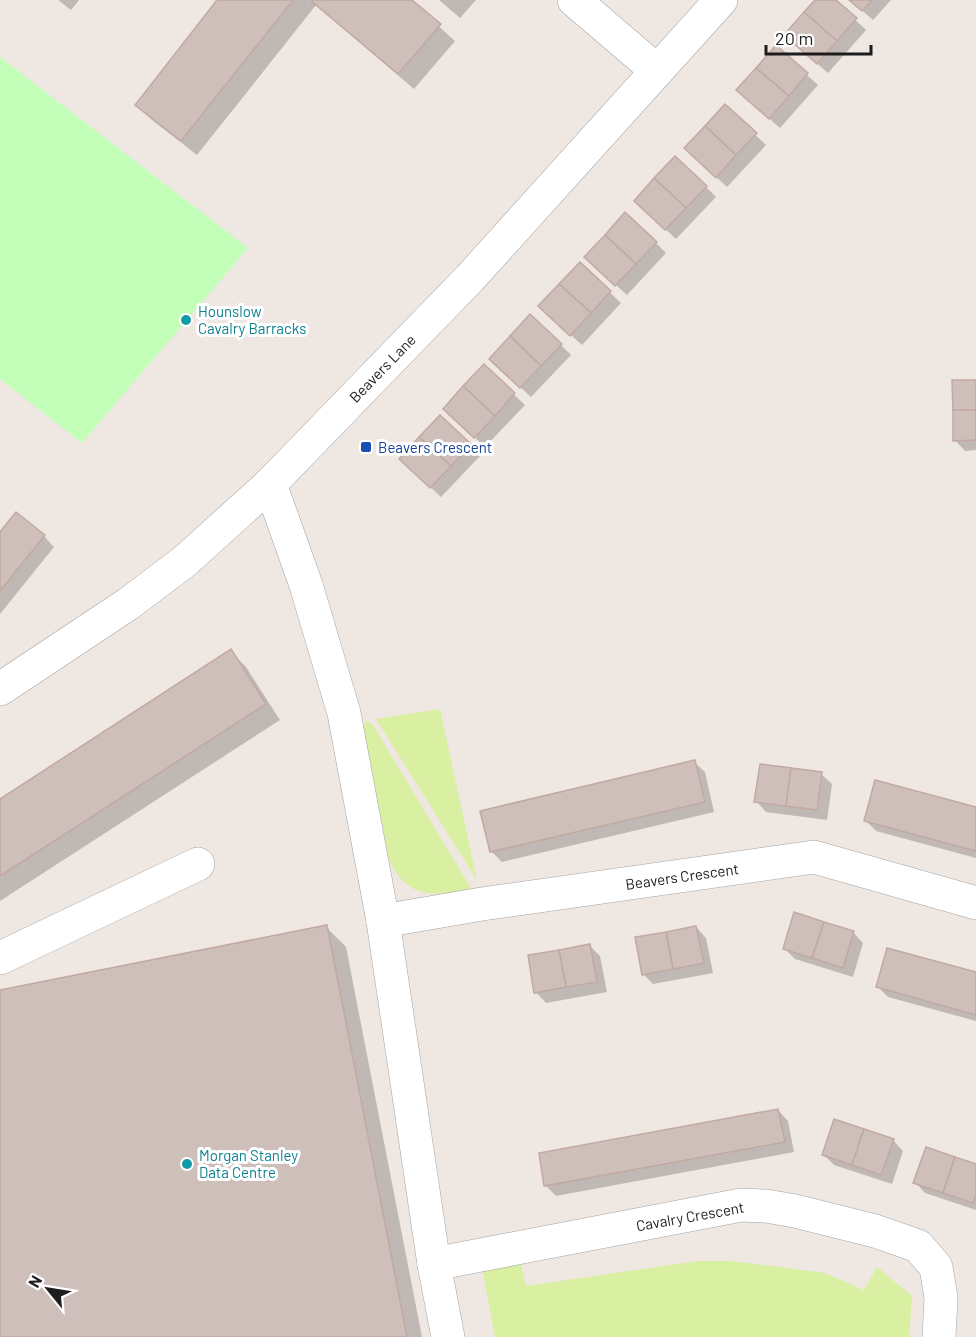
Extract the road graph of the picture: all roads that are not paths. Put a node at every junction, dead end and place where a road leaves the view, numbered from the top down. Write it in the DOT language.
graph roads {
  1 [pos="574,0"];
  2 [pos="721,0"];
  3 [pos="656,70"];
  4 [pos="270,484"];
  5 [pos="0,689"];
  6 [pos="198,864"];
  7 [pos="976,903"];
  8 [pos="383,921"];
  9 [pos="0,958"];
  10 [pos="434,1264"];
  11 [pos="448,1337"];
  12 [pos="939,1337"];
  1 -- 3 [label="street"];
  2 -- 3 [label="street, Beavers Lane"];
  3 -- 4 [label="street, Beavers Lane"];
  4 -- 5 [label="street, Beavers Lane"];
  4 -- 8 [label="street"];
  6 -- 9 [label="street"];
  7 -- 8 [label="street, Beavers Crescent"];
  8 -- 10 [label="street"];
  10 -- 11 [label="street"];
  10 -- 12 [label="street, Cavalry Crescent"];
}
